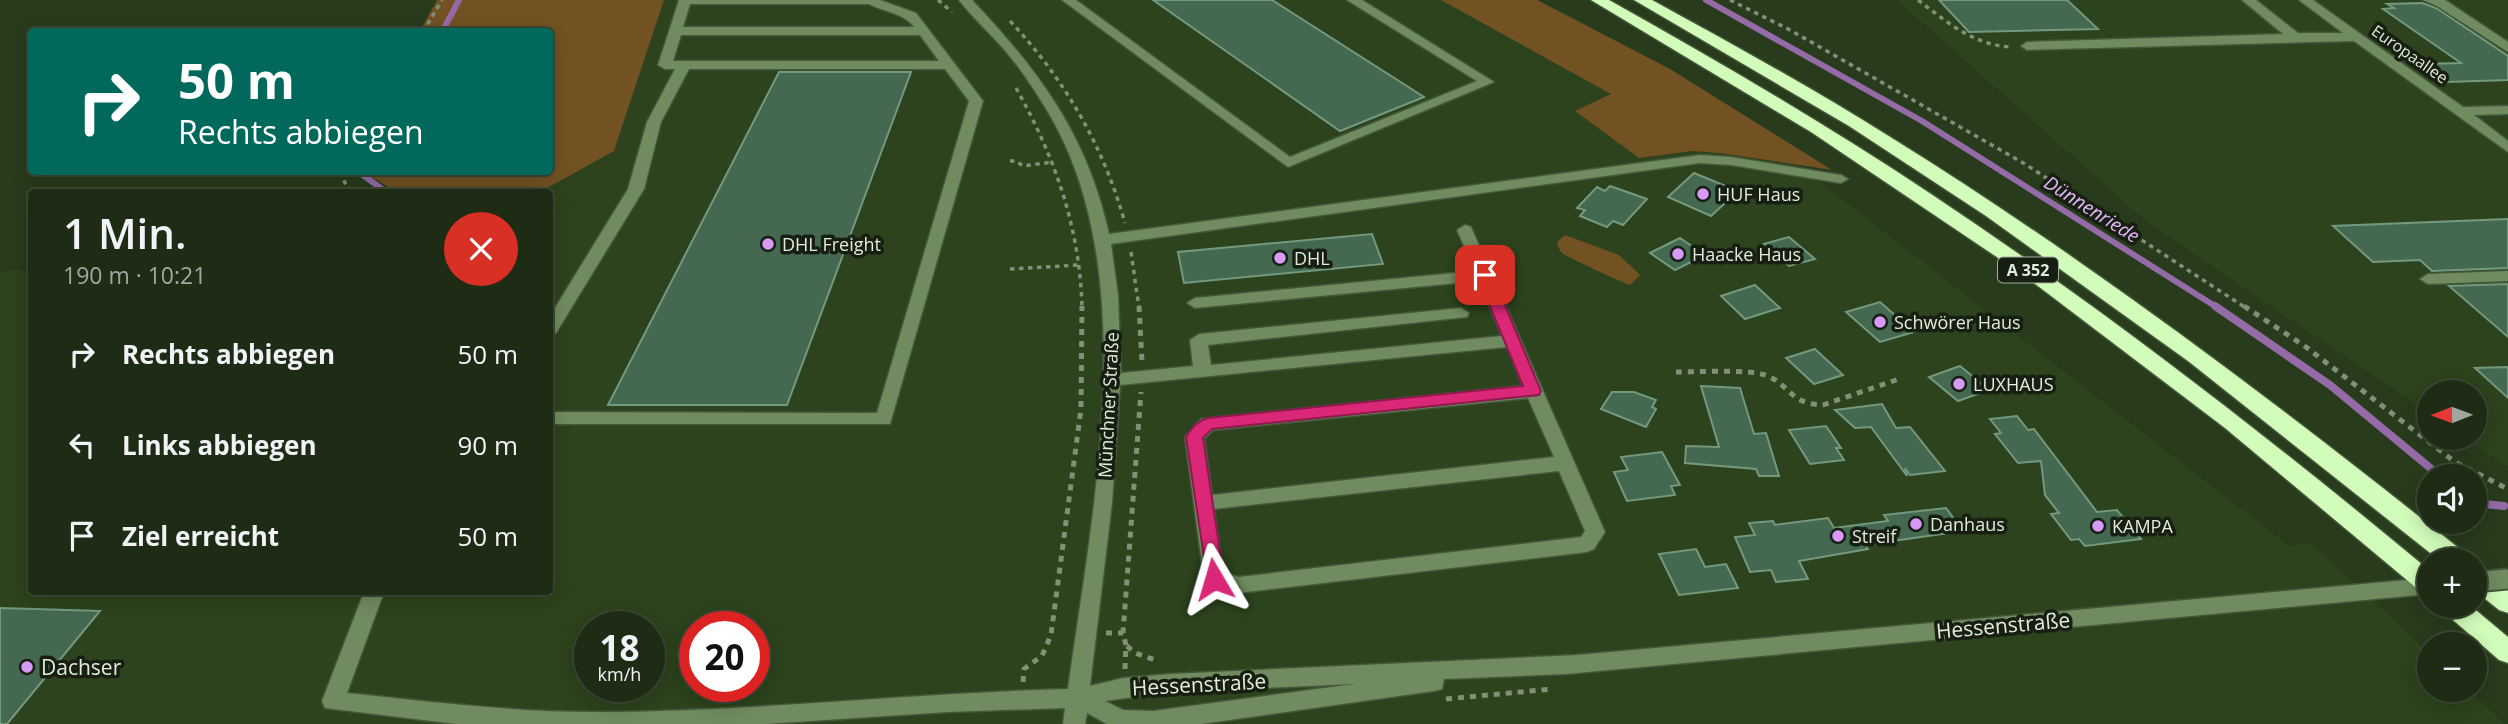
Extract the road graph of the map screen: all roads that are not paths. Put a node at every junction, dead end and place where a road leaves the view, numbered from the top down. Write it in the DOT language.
graph roads {
  1 [pos="685,0"];
  2 [pos="965,0"];
  3 [pos="1068,0"];
  4 [pos="1353,0"];
  5 [pos="1598,0"];
  6 [pos="1641,0"];
  7 [pos="2248,0"];
  8 [pos="2305,0"];
  9 [pos="2429,0"];
  10 [pos="676,31"];
  11 [pos="923,31"];
  12 [pos="2295,37"];
  13 [pos="2356,37"];
  14 [pos="2027,46"];
  15 [pos="2508,48"];
  16 [pos="684,65"];
  17 [pos="949,65"];
  18 [pos="2508,110"];
  19 [pos="2460,111"];
  20 [pos="2508,148"];
  21 [pos="1841,179"];
  22 [pos="1465,230"];
  23 [pos="1103,240"];
  24 [pos="1485,275"];
  25 [pos="2508,276"];
  26 [pos="2428,279"];
  27 [pos="1195,303"];
  28 [pos="1461,313"];
  29 [pos="553,324"];
  30 [pos="1513,341"];
  31 [pos="1203,372"];
  32 [pos="1113,380"];
  33 [pos="1533,391"];
  34 [pos="553,418"];
  35 [pos="1565,463"];
  36 [pos="1205,503"];
  37 [pos="2441,548"];
  38 [pos="2417,574"];
  39 [pos="2508,579"];
  40 [pos="2487,581"];
  41 [pos="2487,586"];
  42 [pos="2417,587"];
  43 [pos="373,595"];
  44 [pos="2508,603"];
  45 [pos="2468,618"];
  46 [pos="2508,652"];
  47 [pos="1577,664"];
  48 [pos="1078,698"];
  49 [pos="1074,724"];
  1 -- 10 [label="street"];
  1 -- 11 [label="street"];
  2 -- 23 [label="street, Münchner Straße"];
  3 -- 4 [label="street"];
  5 -- 38 [label="highway, A 352"];
  6 -- 37 [label="highway, A 352"];
  7 -- 12 [label="street"];
  8 -- 13 [label="street, Europaallee"];
  9 -- 15 [label="street"];
  10 -- 11 [label="street"];
  10 -- 16 [label="street"];
  11 -- 17 [label="street"];
  12 -- 13 [label="street"];
  12 -- 14 [label="street"];
  13 -- 19 [label="street, Europaallee"];
  16 -- 17 [label="street"];
  16 -- 29 [label="street"];
  17 -- 34 [label="street"];
  18 -- 19 [label="street"];
  19 -- 20 [label="street, Europaallee"];
  21 -- 23 [label="street"];
  22 -- 24 [label="street"];
  23 -- 32 [label="street, Münchner Straße"];
  24 -- 27 [label="street"];
  24 -- 30 [label="street"];
  25 -- 26 [label="street"];
  28 -- 31 [label="street"];
  30 -- 31 [label="street"];
  30 -- 33 [label="street"];
  31 -- 32 [label="street"];
  32 -- 48 [label="street, Münchner Straße"];
  33 -- 35 [label="street"];
  33 -- 36 [label="street"];
  35 -- 36 [label="street"];
  35 -- 36 [label="street"];
  39 -- 40 [label="street, bridge"];
  41 -- 44 [label="highway"];
  42 -- 47 [label="street, Hessenstraße"];
  43 -- 48 [label="street"];
  45 -- 46 [label="highway"];
  47 -- 48 [label="street, Hessenstraße"];
  47 -- 48 [label="street, Hessenstraße"];
  48 -- 49 [label="street, Münchner Straße"];
}
